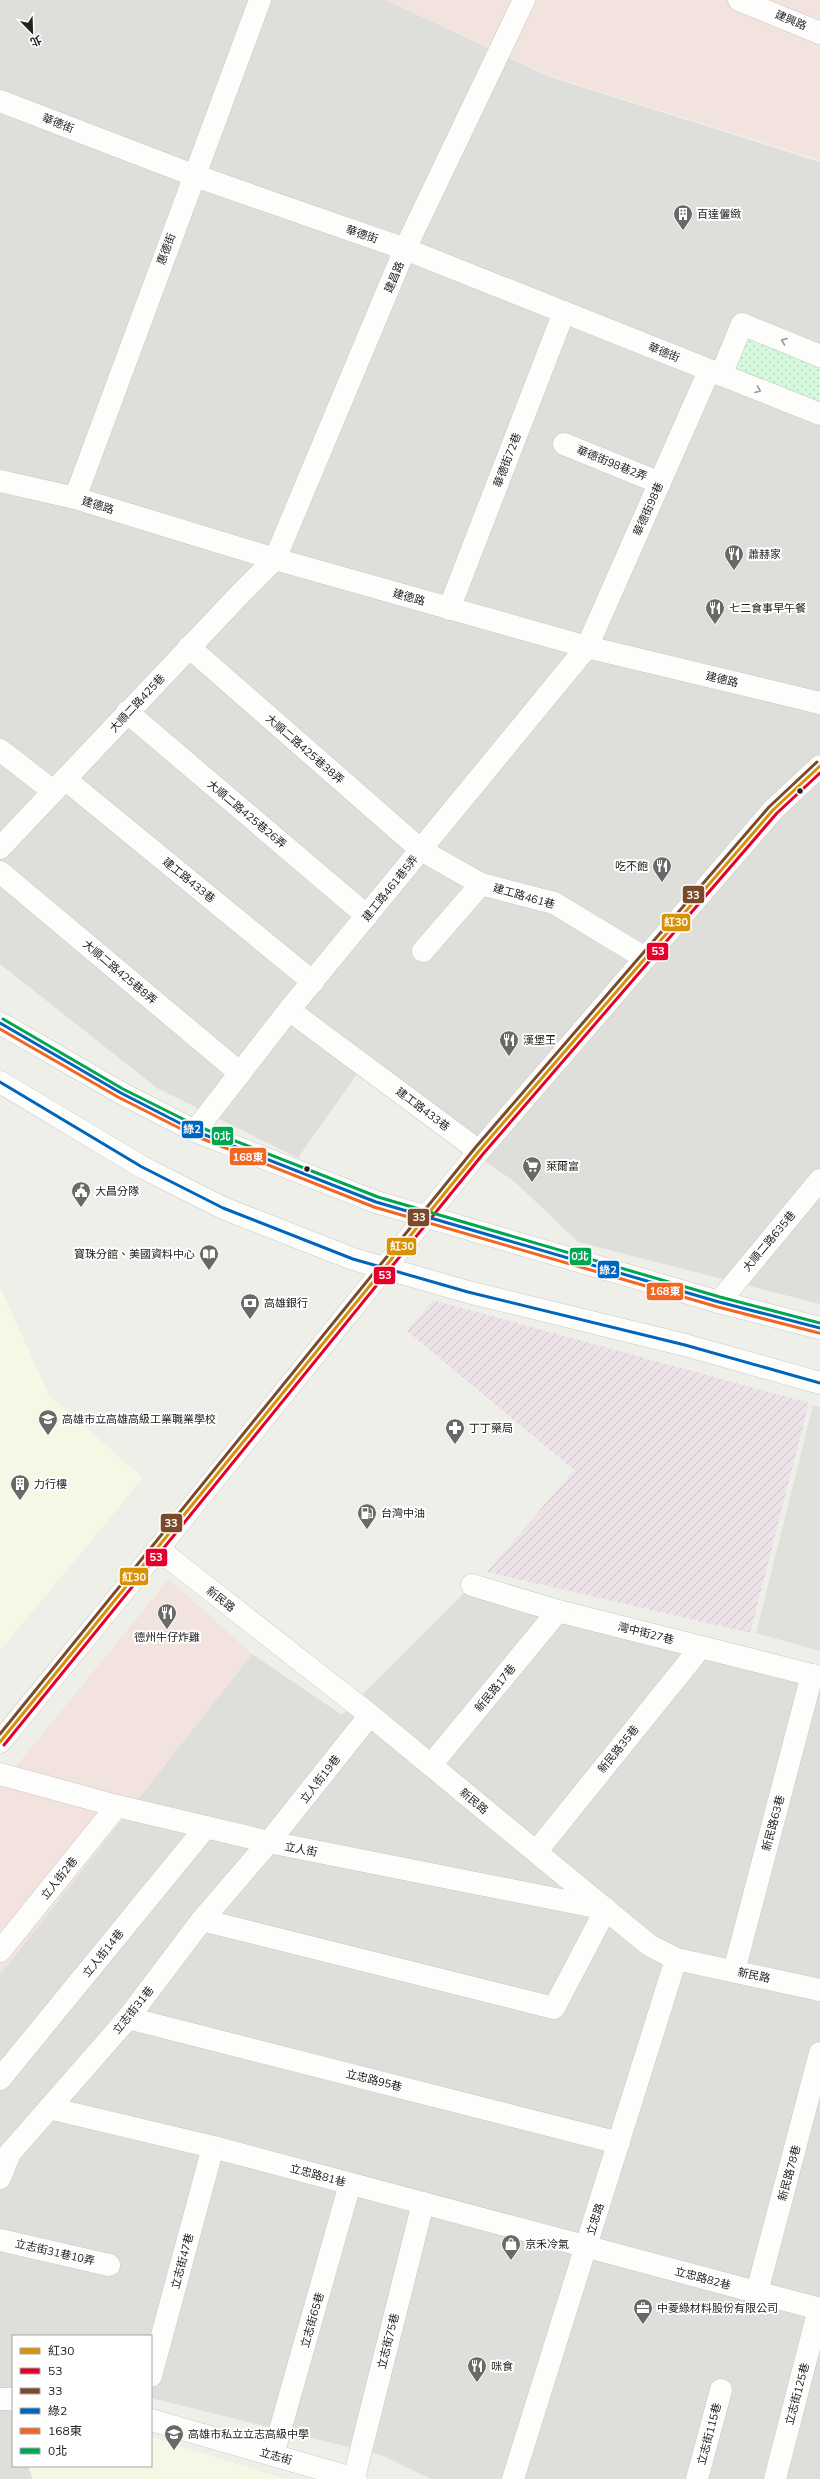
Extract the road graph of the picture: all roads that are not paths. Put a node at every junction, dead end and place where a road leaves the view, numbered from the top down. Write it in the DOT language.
graph roads {
  1 [pos="260,0"];
  2 [pos="524,0"];
  3 [pos="739,0"];
  4 [pos="820,33"];
  5 [pos="0,101"];
  6 [pos="193,175"];
  7 [pos="405,249"];
  8 [pos="564,312"];
  9 [pos="820,356"];
  10 [pos="715,373"];
  11 [pos="820,414"];
  12 [pos="564,444"];
  13 [pos="0,481"];
  14 [pos="660,483"];
  15 [pos="75,498"];
  16 [pos="275,559"];
  17 [pos="449,609"];
  18 [pos="189,647"];
  19 [pos="587,647"];
  20 [pos="820,703"];
  21 [pos="128,712"];
  22 [pos="0,750"];
  23 [pos="820,766"];
  24 [pos="59,785"];
  25 [pos="0,848"];
  26 [pos="421,850"];
  27 [pos="0,872"];
  28 [pos="481,884"];
  29 [pos="367,916"];
  30 [pos="423,951"];
  31 [pos="645,958"];
  32 [pos="313,982"];
  33 [pos="289,1010"];
  34 [pos="0,1023"];
  35 [pos="240,1073"];
  36 [pos="0,1082"];
  37 [pos="195,1131"];
  38 [pos="479,1151"];
  39 [pos="820,1180"];
  40 [pos="425,1218"];
  41 [pos="384,1268"];
  42 [pos="719,1302"];
  43 [pos="820,1328"];
  44 [pos="820,1383"];
  45 [pos="158,1549"];
  46 [pos="472,1585"];
  47 [pos="558,1611"];
  48 [pos="701,1647"];
  49 [pos="816,1676"];
  50 [pos="370,1715"];
  51 [pos="0,1742"];
  52 [pos="431,1765"];
  53 [pos="0,1774"];
  54 [pos="117,1806"];
  55 [pos="206,1827"];
  56 [pos="270,1842"];
  57 [pos="536,1852"];
  58 [pos="606,1909"];
  59 [pos="202,1920"];
  60 [pos="0,1951"];
  61 [pos="676,1959"];
  62 [pos="734,1971"];
  63 [pos="820,1990"];
  64 [pos="128,2018"];
  65 [pos="820,2053"];
  66 [pos="0,2079"];
  67 [pos="49,2108"];
  68 [pos="619,2143"];
  69 [pos="213,2147"];
  70 [pos="0,2178"];
  71 [pos="350,2184"];
  72 [pos="422,2203"];
  73 [pos="0,2240"];
  74 [pos="586,2247"];
  75 [pos="109,2265"];
  76 [pos="757,2292"];
  77 [pos="820,2309"];
  78 [pos="152,2372"];
  79 [pos="721,2390"];
  80 [pos="0,2399"];
  81 [pos="12,2399"];
  82 [pos="152,2420"];
  83 [pos="273,2455"];
  84 [pos="355,2479"];
  85 [pos="513,2479"];
  86 [pos="697,2479"];
  87 [pos="775,2479"];
  1 -- 6 [label="street, 惠德街"];
  2 -- 7 [label="street, 建昌路"];
  3 -- 4 [label="street, 建興路"];
  5 -- 6 [label="street, 華德街"];
  6 -- 7 [label="street, 華德街"];
  6 -- 15 [label="street, 惠德街"];
  7 -- 8 [label="street, 華德街"];
  7 -- 16 [label="street, 建昌路"];
  8 -- 10 [label="street, 華德街"];
  8 -- 17 [label="street, 華德街72巷"];
  9 -- 10 [label="street, one-way"];
  10 -- 11 [label="street, 華德街, one-way"];
  10 -- 14 [label="street, 華德街98巷"];
  12 -- 14 [label="street, 華德街98巷2弄"];
  13 -- 15 [label="street, 建德路"];
  14 -- 19 [label="street, 華德街98巷"];
  15 -- 16 [label="street, 建德路"];
  16 -- 17 [label="street, 建德路"];
  16 -- 18 [label="street, 大順二路425巷"];
  17 -- 19 [label="street, 建德路"];
  18 -- 21 [label="street, 大順二路425巷"];
  18 -- 26 [label="street, 大順二路425巷38弄"];
  19 -- 20 [label="street, 建德路"];
  19 -- 26 [label="street, 建工路461巷5弄"];
  21 -- 24 [label="street, 大順二路425巷"];
  21 -- 29 [label="street, 大順二路425巷26弄"];
  22 -- 24 [label="street, 建工路433巷"];
  23 -- 31 [label="street"];
  24 -- 25 [label="street, 大順二路425巷"];
  24 -- 32 [label="street, 建工路433巷"];
  26 -- 28 [label="street, 建工路461巷"];
  26 -- 29 [label="street, 建工路461巷5弄"];
  27 -- 35 [label="street, 大順二路425巷8弄"];
  28 -- 30 [label="street"];
  28 -- 31 [label="street, 建工路461巷"];
  29 -- 32 [label="street, 建工路461巷5弄"];
  31 -- 38 [label="street"];
  32 -- 33 [label="street, 建工路461巷5弄"];
  33 -- 35 [label="street, 建工路461巷5弄"];
  33 -- 38 [label="street, 建工路433巷"];
  34 -- 37 [label="street"];
  35 -- 37 [label="street, 建工路461巷5弄"];
  36 -- 41 [label="street"];
  37 -- 40 [label="street"];
  38 -- 40 [label="street"];
  39 -- 42 [label="street, 大順二路635巷"];
  40 -- 41 [label="street"];
  40 -- 42 [label="street"];
  41 -- 44 [label="street"];
  41 -- 45 [label="street"];
  42 -- 43 [label="street"];
  45 -- 50 [label="street, 新民路"];
  45 -- 51 [label="street"];
  46 -- 47 [label="street, 灣中街27巷"];
  47 -- 48 [label="street, 灣中街27巷"];
  47 -- 52 [label="street, 新民路17巷"];
  48 -- 49 [label="street, 灣中街27巷"];
  48 -- 57 [label="street, 新民路35巷"];
  49 -- 62 [label="street, 新民路63巷"];
  50 -- 52 [label="street, 新民路"];
  50 -- 56 [label="street, 立人街19巷"];
  52 -- 57 [label="street, 新民路"];
  53 -- 54 [label="street, 立人街"];
  54 -- 55 [label="street, 立人街"];
  54 -- 60 [label="street, 立人街2巷"];
  55 -- 56 [label="street, 立人街"];
  55 -- 66 [label="street, 立人街14巷"];
  56 -- 58 [label="street, 立人街"];
  56 -- 59 [label="street, 立志街31巷"];
  57 -- 58 [label="street, 新民路"];
  58 -- 59 [label="street"];
  58 -- 61 [label="street, 新民路"];
  59 -- 64 [label="street, 立志街31巷"];
  61 -- 62 [label="street, 新民路"];
  61 -- 68 [label="street, 立忠路"];
  62 -- 63 [label="street, 新民路"];
  64 -- 67 [label="street, 立志街31巷"];
  64 -- 68 [label="street, 立忠路95巷"];
  65 -- 76 [label="street, 新民路78巷"];
  67 -- 69 [label="street, 立忠路81巷"];
  67 -- 70 [label="street, 立志街31巷"];
  68 -- 74 [label="street, 立忠路"];
  69 -- 71 [label="street, 立忠路81巷"];
  69 -- 78 [label="street, 立志街47巷"];
  71 -- 72 [label="street, 立忠路81巷"];
  71 -- 83 [label="street, 立志街65巷"];
  72 -- 74 [label="street, 立忠路81巷"];
  72 -- 84 [label="street, 立志街75巷"];
  73 -- 75 [label="street, 立志街31巷10弄"];
  74 -- 76 [label="street, 立忠路82巷"];
  74 -- 85 [label="street, 立忠路"];
  76 -- 77 [label="street, 立忠路82巷"];
  77 -- 87 [label="street, 立志街125巷"];
  79 -- 86 [label="street, 立志街115巷"];
  80 -- 81 [label="street"];
  82 -- 83 [label="street, 立志街"];
  83 -- 84 [label="street, 立志街"];
}
